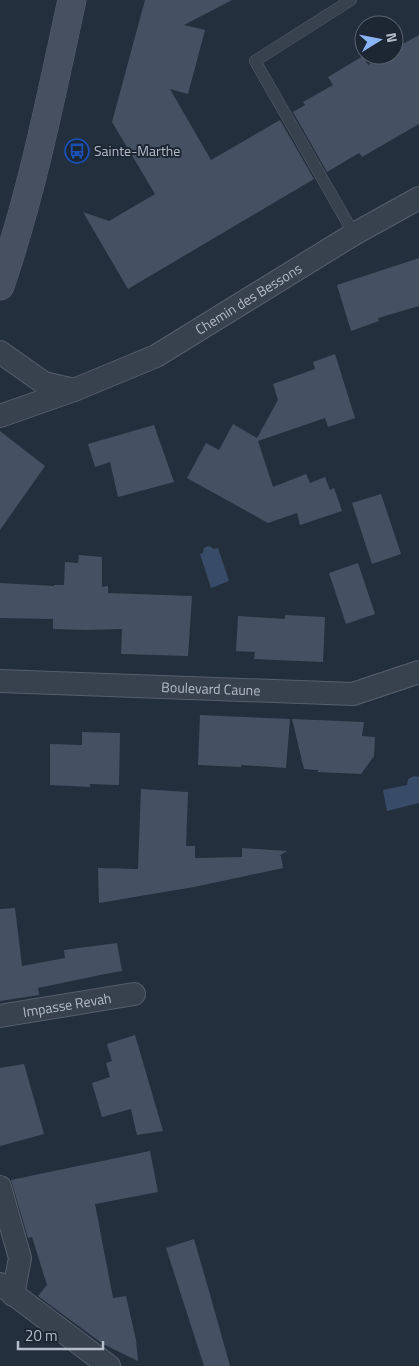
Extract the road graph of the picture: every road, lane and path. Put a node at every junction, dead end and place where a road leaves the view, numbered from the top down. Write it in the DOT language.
graph roads {
  1 [pos="72,0"];
  2 [pos="351,0"];
  3 [pos="419,198"];
  4 [pos="354,234"];
  5 [pos="0,286"];
  6 [pos="0,352"];
  7 [pos="74,390"];
  8 [pos="0,416"];
  9 [pos="419,672"];
  10 [pos="0,681"];
  11 [pos="134,994"];
  12 [pos="0,1016"];
  13 [pos="0,1187"];
  14 [pos="6,1289"];
  15 [pos="109,1366"];
  1 -- 5 [label="main road"];
  2 -- 4 [label="lane"];
  3 -- 4 [label="street, Chemin des Bessons"];
  4 -- 7 [label="street, Chemin des Bessons"];
  6 -- 7 [label="street"];
  7 -- 8 [label="street, Chemin des Bessons"];
  9 -- 10 [label="street, Boulevard Caune"];
  11 -- 12 [label="street, Impasse Revah"];
  13 -- 14 [label="street"];
  14 -- 15 [label="street"];
}
